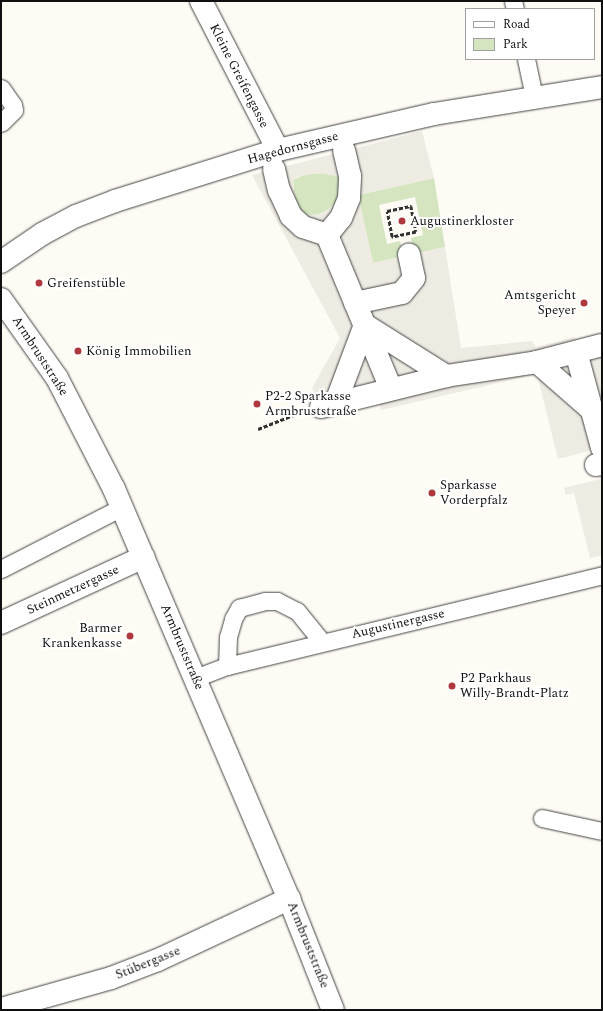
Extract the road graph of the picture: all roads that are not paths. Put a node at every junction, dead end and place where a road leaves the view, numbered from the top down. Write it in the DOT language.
graph roads {
  1 [pos="201,1"];
  2 [pos="526,60"];
  3 [pos="602,86"];
  4 [pos="1,88"];
  5 [pos="534,97"];
  6 [pos="1,122"];
  7 [pos="344,151"];
  8 [pos="276,160"];
  9 [pos="327,235"];
  10 [pos="409,255"];
  11 [pos="1,262"];
  12 [pos="1,299"];
  13 [pos="355,303"];
  14 [pos="365,325"];
  15 [pos="602,345"];
  16 [pos="576,352"];
  17 [pos="537,362"];
  18 [pos="446,376"];
  19 [pos="391,389"];
  20 [pos="597,415"];
  21 [pos="600,459"];
  22 [pos="122,507"];
  23 [pos="144,557"];
  24 [pos="1,569"];
  25 [pos="602,575"];
  26 [pos="1,623"];
  27 [pos="322,642"];
  28 [pos="227,666"];
  29 [pos="195,678"];
  30 [pos="542,818"];
  31 [pos="602,831"];
  32 [pos="290,900"];
  33 [pos="1,1009"];
  34 [pos="333,1010"];
  1 -- 8 [label="street, Kleine Greifengasse"];
  2 -- 5 [label="lane"];
  3 -- 5 [label="street, Hagedornsgasse"];
  4 -- 6 [label="lane"];
  5 -- 8 [label="street, Hagedornsgasse"];
  7 -- 9 [label="street"];
  8 -- 9 [label="street, Kleine Greifengasse"];
  8 -- 11 [label="street, Hagedornsgasse"];
  9 -- 13 [label="street"];
  10 -- 13 [label="street"];
  12 -- 22 [label="street, Armbruststraße"];
  13 -- 14 [label="street"];
  14 -- 18 [label="street"];
  14 -- 19 [label="street"];
  14 -- 19 [label="street"];
  15 -- 16 [label="street"];
  16 -- 17 [label="street"];
  16 -- 20 [label="street"];
  17 -- 18 [label="street"];
  17 -- 20 [label="street"];
  18 -- 19 [label="street"];
  20 -- 21 [label="street"];
  22 -- 23 [label="street, Armbruststraße"];
  22 -- 24 [label="lane"];
  23 -- 26 [label="street, Steinmetzergasse"];
  23 -- 29 [label="street, Armbruststraße"];
  25 -- 27 [label="lane, Augustinergasse"];
  27 -- 28 [label="lane, Augustinergasse"];
  27 -- 28 [label="lane"];
  28 -- 29 [label="lane, Augustinergasse"];
  29 -- 32 [label="street, Armbruststraße"];
  30 -- 31 [label="lane"];
  32 -- 33 [label="street, Stübergasse"];
  32 -- 34 [label="street, Armbruststraße"];
}
